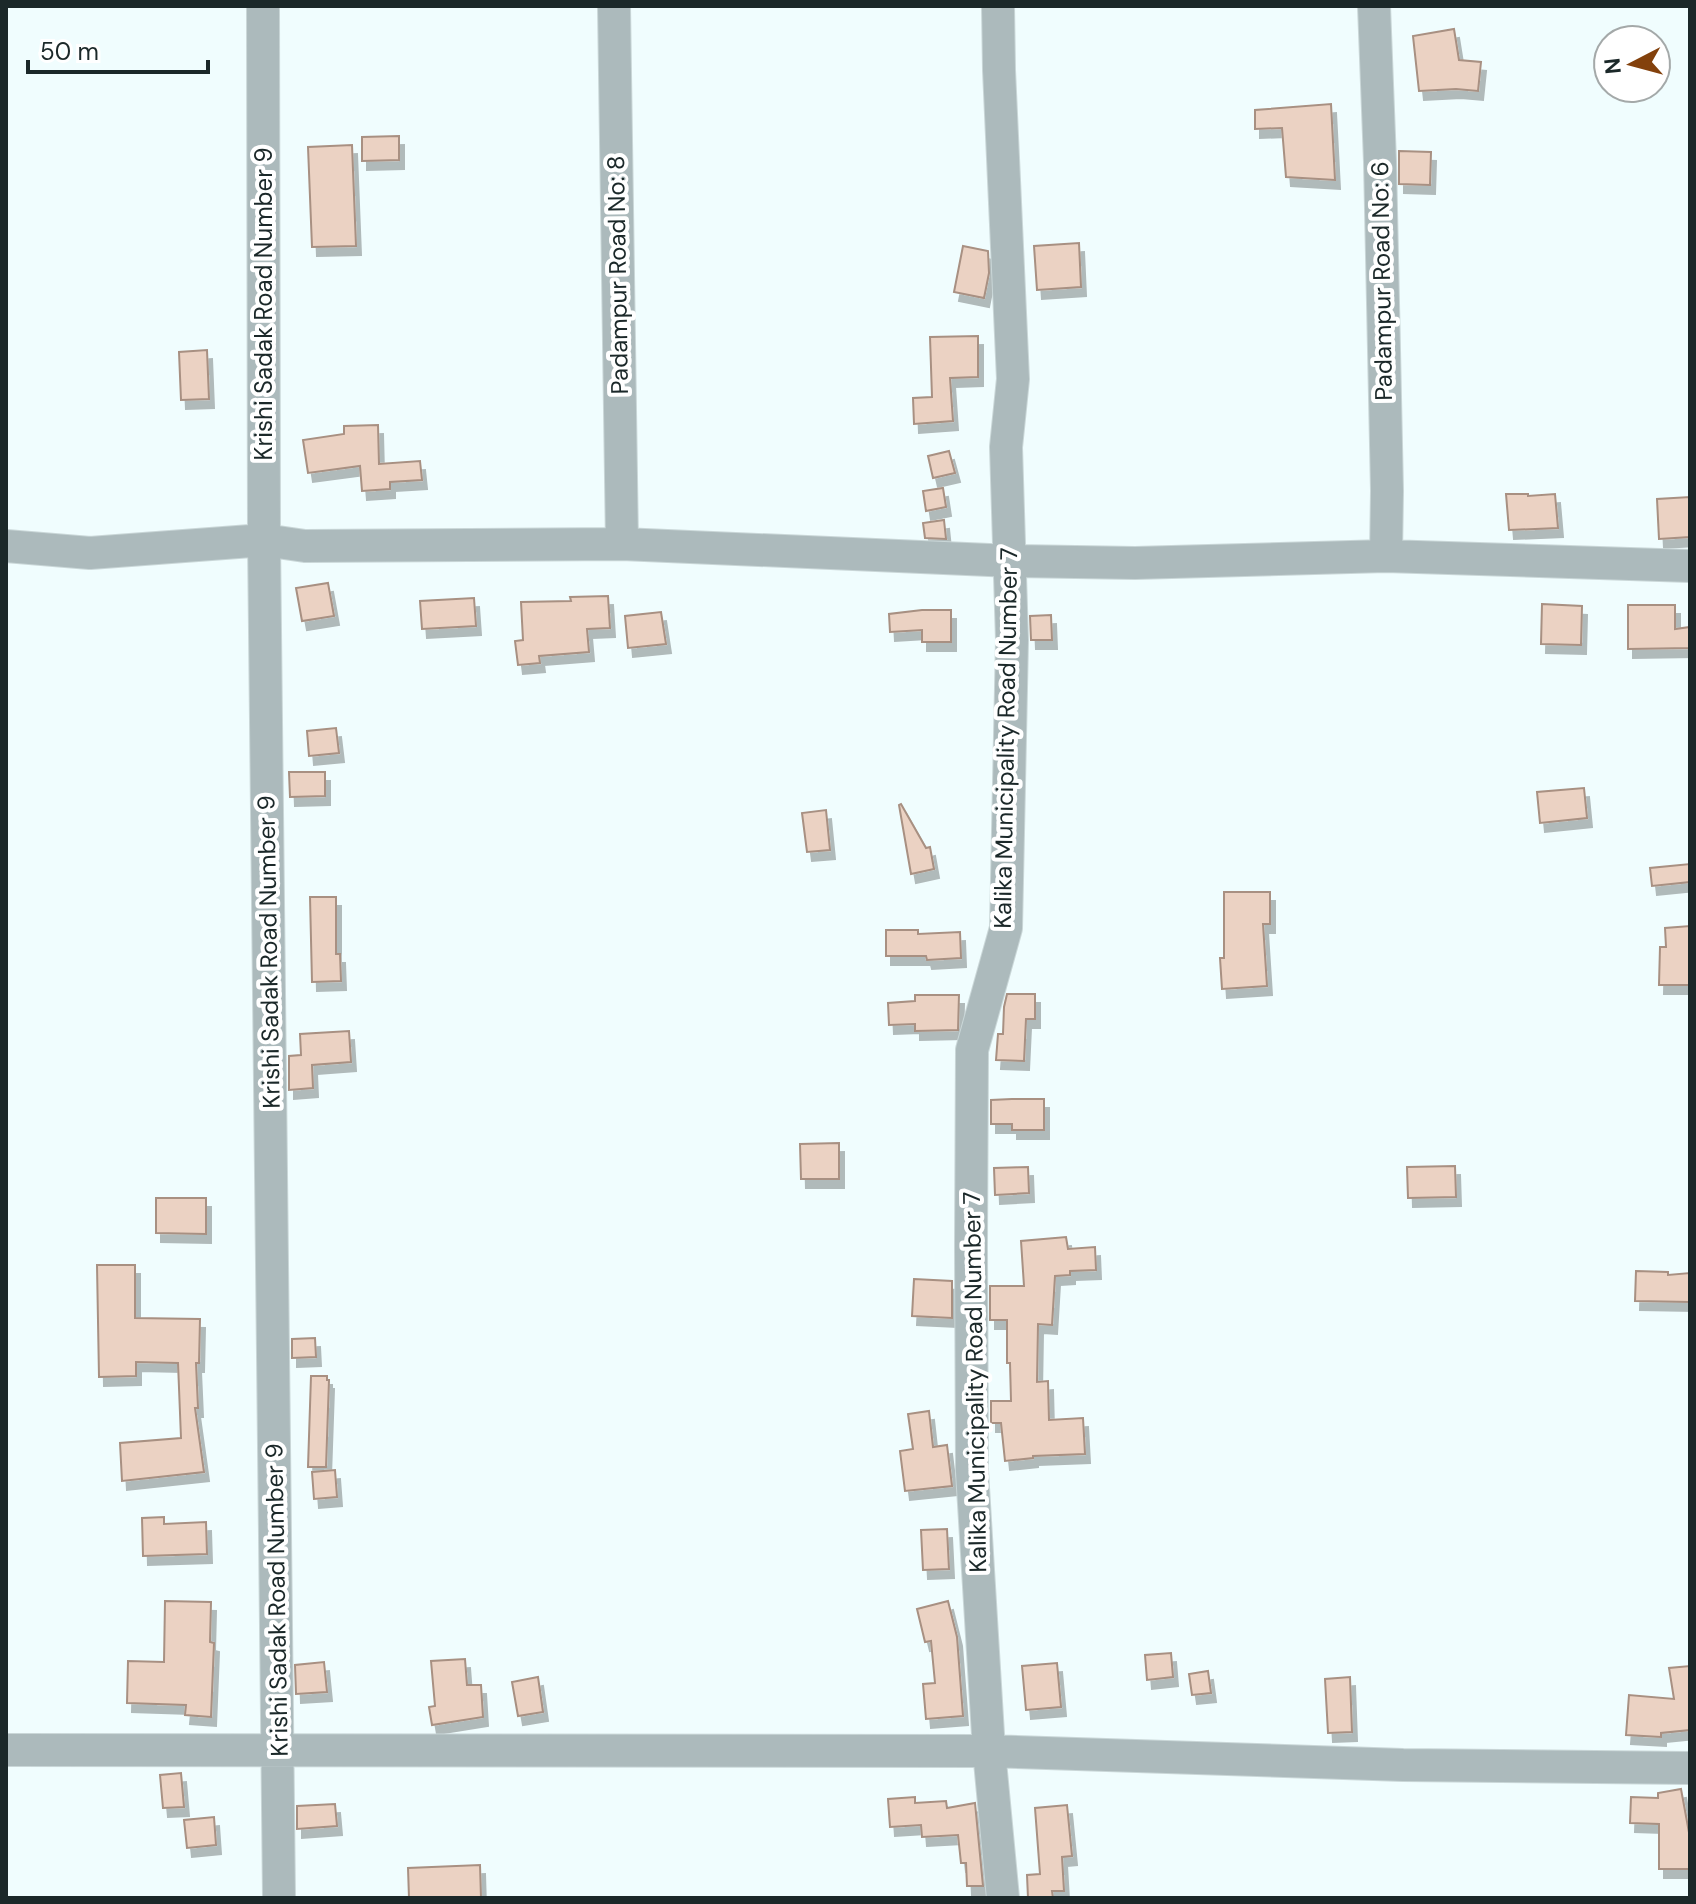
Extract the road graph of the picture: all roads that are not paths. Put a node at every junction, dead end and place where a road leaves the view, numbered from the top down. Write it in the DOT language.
graph roads {
  1 [pos="263,6"];
  2 [pos="614,6"];
  3 [pos="998,6"];
  4 [pos="1374,6"];
  5 [pos="264,540"];
  6 [pos="622,544"];
  7 [pos="6,546"];
  8 [pos="1386,556"];
  9 [pos="1012,561"];
  10 [pos="1690,566"];
  11 [pos="279,1749"];
  12 [pos="6,1750"];
  13 [pos="989,1751"];
  14 [pos="1690,1768"];
  15 [pos="279,1898"];
  16 [pos="1003,1898"];
  1 -- 5 [label="street, Krishi Sadak Road Number 9"];
  2 -- 6 [label="street, Padampur Road No: 8"];
  3 -- 9 [label="street, Kalika Municipality Road Number 7"];
  4 -- 8 [label="street, Padampur Road No: 6"];
  5 -- 6 [label="street"];
  5 -- 7 [label="street"];
  5 -- 11 [label="street, Krishi Sadak Road Number 9"];
  6 -- 9 [label="street"];
  8 -- 9 [label="street"];
  8 -- 10 [label="street"];
  9 -- 13 [label="street, Kalika Municipality Road Number 7"];
  11 -- 12 [label="street"];
  11 -- 13 [label="street"];
  11 -- 15 [label="street, Krishi Sadak Road Number 9"];
  13 -- 14 [label="street"];
  13 -- 16 [label="street, Kalika Municipality Road Number 7"];
}
